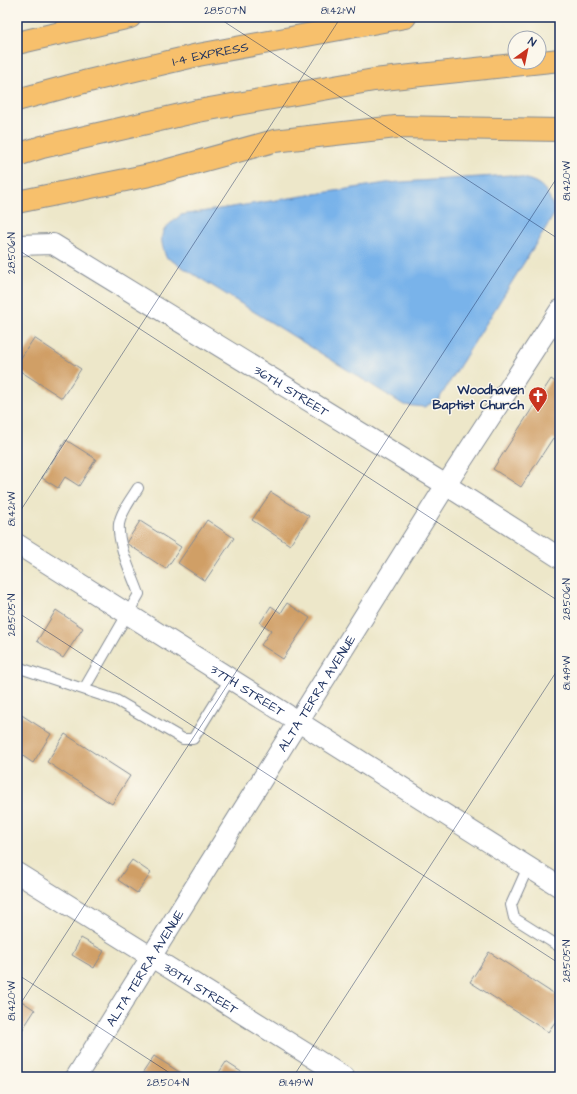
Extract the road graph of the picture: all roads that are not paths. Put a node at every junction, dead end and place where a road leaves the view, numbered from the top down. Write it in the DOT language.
graph roads {
  1 [pos="130,17"];
  2 [pos="405,17"];
  3 [pos="17,43"];
  4 [pos="560,60"];
  5 [pos="17,100"];
  6 [pos="560,130"];
  7 [pos="17,155"];
  8 [pos="17,202"];
  9 [pos="17,245"];
  10 [pos="560,310"];
  11 [pos="446,485"];
  12 [pos="138,488"];
  13 [pos="18,546"];
  14 [pos="560,558"];
  15 [pos="127,614"];
  16 [pos="17,667"];
  17 [pos="230,678"];
  18 [pos="84,689"];
  19 [pos="298,721"];
  20 [pos="528,867"];
  21 [pos="17,873"];
  22 [pos="560,887"];
  23 [pos="560,947"];
  24 [pos="150,956"];
  25 [pos="76,1077"];
  26 [pos="344,1077"];
  1 -- 3 [label="highway"];
  2 -- 5 [label="highway, I-4 EXPRESS"];
  4 -- 7 [label="highway"];
  6 -- 8 [label="highway"];
  9 -- 11 [label="street, 36TH STREET"];
  10 -- 11 [label="street, ALTA TERRA AVENUE"];
  11 -- 14 [label="street, 36TH STREET"];
  11 -- 19 [label="street, ALTA TERRA AVENUE"];
  12 -- 15 [label="lane"];
  13 -- 15 [label="street, 37TH STREET"];
  15 -- 17 [label="street, 37TH STREET"];
  15 -- 18 [label="lane"];
  16 -- 18 [label="lane"];
  17 -- 18 [label="lane"];
  17 -- 19 [label="street, 37TH STREET"];
  19 -- 20 [label="street, 37TH STREET"];
  19 -- 24 [label="street, ALTA TERRA AVENUE"];
  20 -- 22 [label="street, 37TH STREET"];
  20 -- 23 [label="lane"];
  21 -- 24 [label="street, 38TH STREET"];
  24 -- 25 [label="street, ALTA TERRA AVENUE"];
  24 -- 26 [label="street, 38TH STREET"];
}
